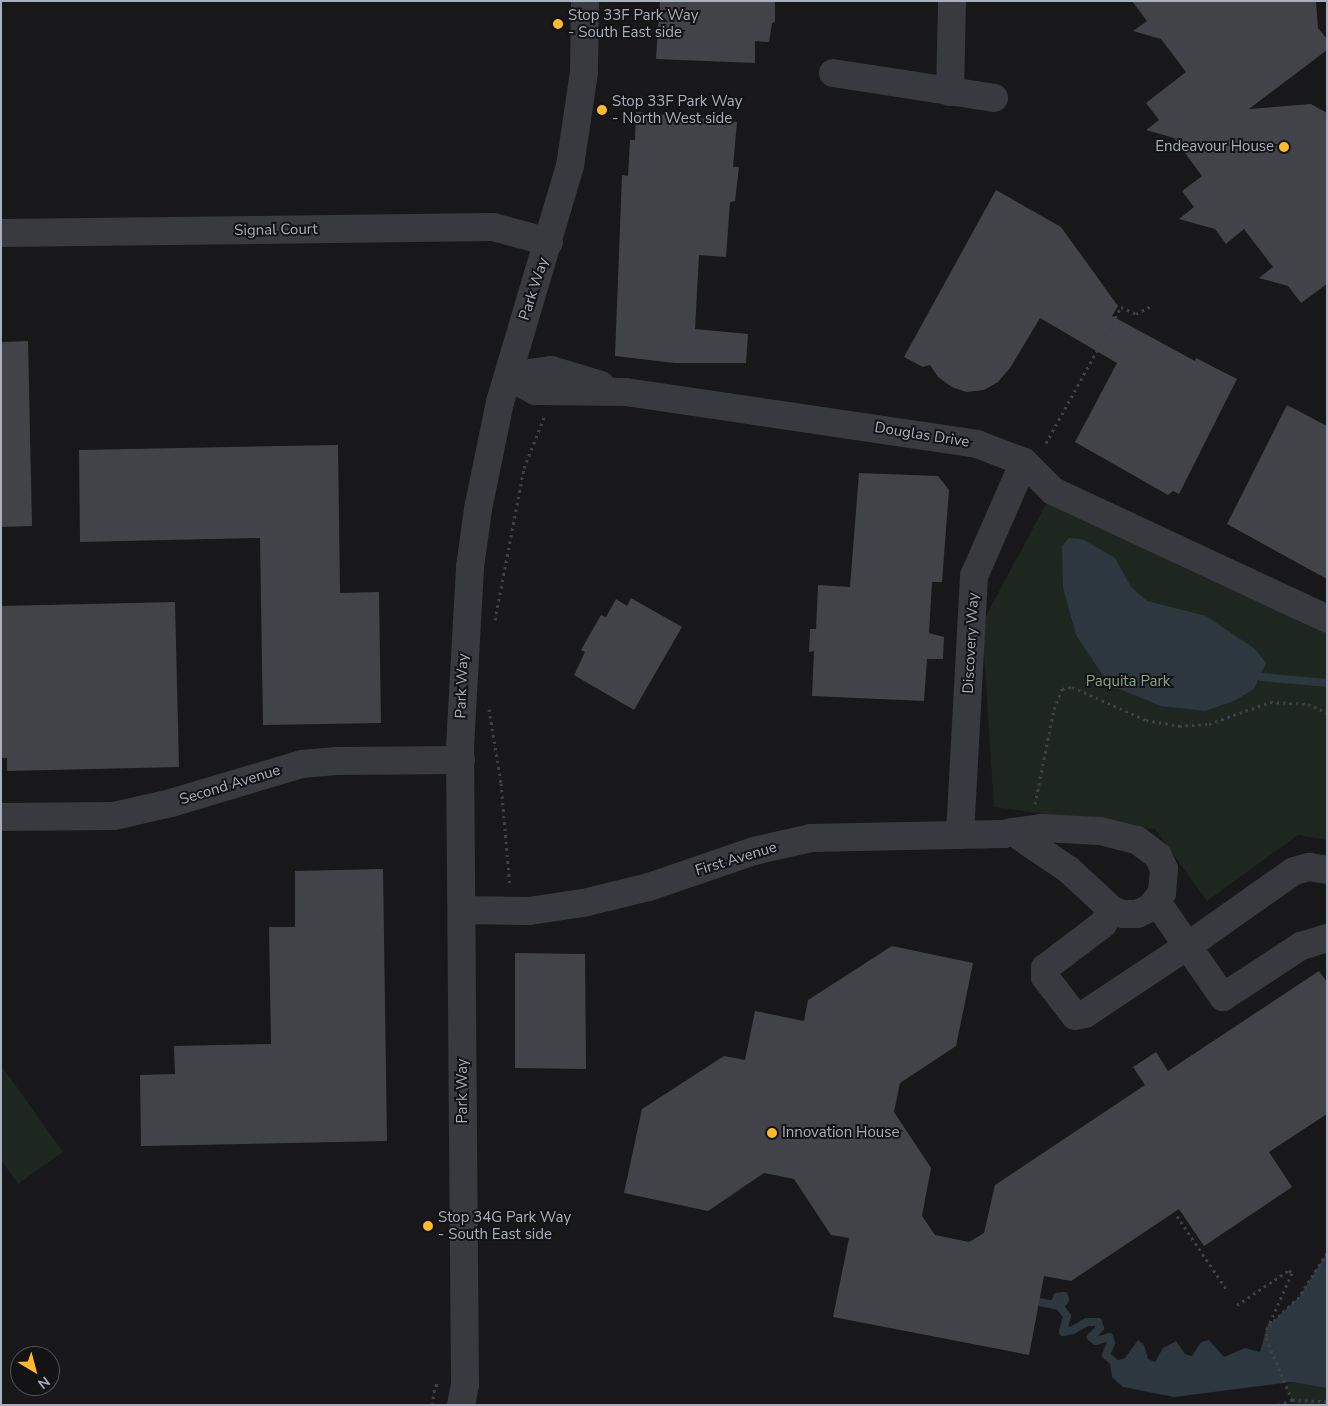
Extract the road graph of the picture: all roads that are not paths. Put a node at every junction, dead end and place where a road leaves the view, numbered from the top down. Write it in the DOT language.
graph roads {
  1 [pos="585,1"];
  2 [pos="952,1"];
  3 [pos="833,74"];
  4 [pos="950,92"];
  5 [pos="994,98"];
  6 [pos="1,233"];
  7 [pos="549,242"];
  8 [pos="508,376"];
  9 [pos="1024,462"];
  10 [pos="1327,619"];
  11 [pos="460,760"];
  12 [pos="1,817"];
  13 [pos="1013,832"];
  14 [pos="960,835"];
  15 [pos="1327,870"];
  16 [pos="1157,902"];
  17 [pos="462,910"];
  18 [pos="1112,910"];
  19 [pos="1327,938"];
  20 [pos="1189,945"];
  21 [pos="468,1398"];
  1 -- 7 [label="street, Park Way"];
  2 -- 4 [label="street"];
  3 -- 4 [label="street"];
  4 -- 5 [label="street"];
  6 -- 7 [label="street, Signal Court"];
  7 -- 8 [label="street, Park Way"];
  8 -- 9 [label="street, Douglas Drive"];
  8 -- 11 [label="street, Park Way"];
  9 -- 10 [label="street, Douglas Drive"];
  9 -- 14 [label="street, Discovery Way"];
  11 -- 12 [label="street, Second Avenue"];
  11 -- 17 [label="street, Park Way"];
  13 -- 14 [label="street, First Avenue"];
  13 -- 16 [label="street, First Avenue"];
  13 -- 18 [label="street"];
  14 -- 17 [label="street, First Avenue"];
  15 -- 20 [label="street"];
  16 -- 18 [label="street"];
  16 -- 20 [label="street"];
  17 -- 21 [label="street, Park Way"];
  18 -- 20 [label="street"];
  19 -- 20 [label="street"];
}
